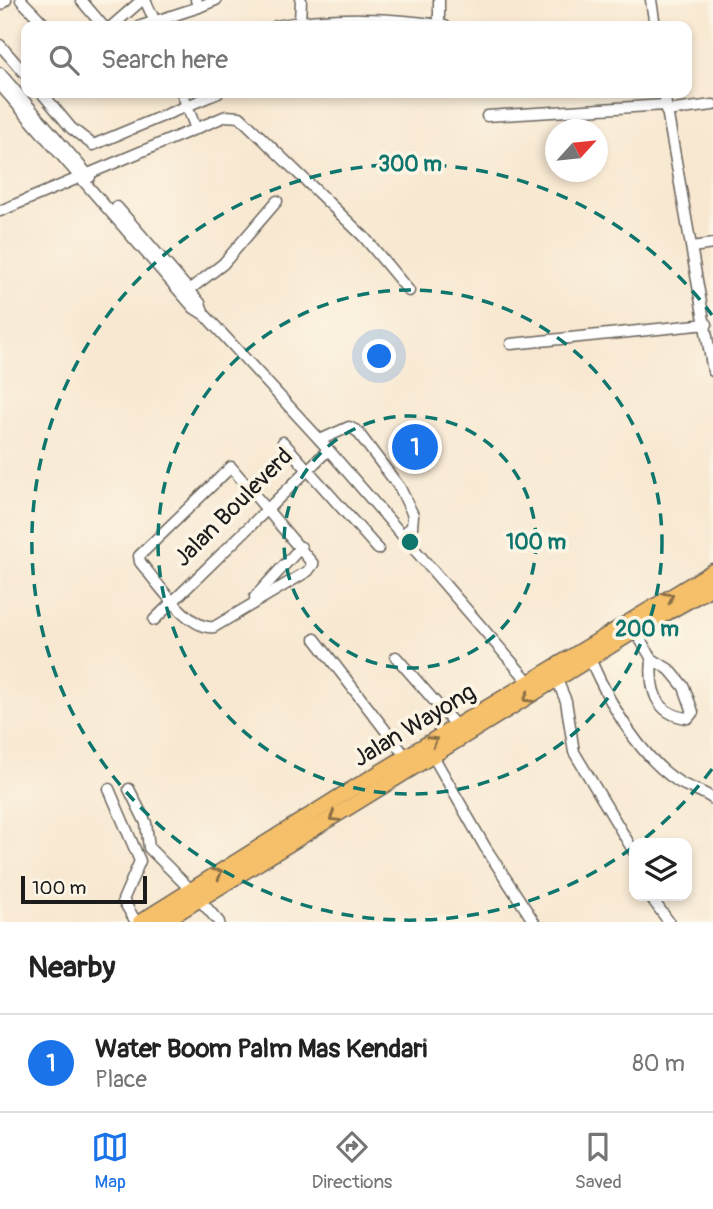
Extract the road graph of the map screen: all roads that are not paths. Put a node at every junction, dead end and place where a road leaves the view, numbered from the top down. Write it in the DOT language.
graph roads {
  1 [pos="6,0"];
  2 [pos="22,0"];
  3 [pos="82,0"];
  4 [pos="144,0"];
  5 [pos="216,0"];
  6 [pos="301,0"];
  7 [pos="439,0"];
  8 [pos="652,0"];
  9 [pos="197,3"];
  10 [pos="0,5"];
  11 [pos="41,21"];
  12 [pos="99,21"];
  13 [pos="118,21"];
  14 [pos="154,21"];
  15 [pos="162,21"];
  16 [pos="300,21"];
  17 [pos="328,21"];
  18 [pos="370,21"];
  19 [pos="441,21"];
  20 [pos="654,21"];
  21 [pos="0,45"];
  22 [pos="21,69"];
  23 [pos="0,74"];
  24 [pos="0,85"];
  25 [pos="21,97"];
  26 [pos="22,98"];
  27 [pos="34,98"];
  28 [pos="44,98"];
  29 [pos="184,98"];
  30 [pos="205,98"];
  31 [pos="27,103"];
  32 [pos="665,103"];
  33 [pos="187,105"];
  34 [pos="713,105"];
  35 [pos="487,116"];
  36 [pos="196,130"];
  37 [pos="84,175"];
  38 [pos="276,201"];
  39 [pos="0,211"];
  40 [pos="713,244"];
  41 [pos="692,247"];
  42 [pos="189,290"];
  43 [pos="409,291"];
  44 [pos="205,315"];
  45 [pos="707,324"];
  46 [pos="511,344"];
  47 [pos="713,371"];
  48 [pos="283,442"];
  49 [pos="324,445"];
  50 [pos="307,468"];
  51 [pos="266,507"];
  52 [pos="402,535"];
  53 [pos="300,547"];
  54 [pos="378,549"];
  55 [pos="713,571"];
  56 [pos="713,587"];
  57 [pos="172,600"];
  58 [pos="248,605"];
  59 [pos="155,620"];
  60 [pos="635,631"];
  61 [pos="315,639"];
  62 [pos="396,657"];
  63 [pos="590,659"];
  64 [pos="652,659"];
  65 [pos="557,680"];
  66 [pos="529,682"];
  67 [pos="457,727"];
  68 [pos="433,756"];
  69 [pos="406,757"];
  70 [pos="109,789"];
  71 [pos="129,789"];
  72 [pos="713,799"];
  73 [pos="629,844"];
  74 [pos="195,895"];
  75 [pos="654,901"];
  76 [pos="138,922"];
  77 [pos="163,922"];
  78 [pos="219,922"];
  79 [pos="534,922"];
  80 [pos="669,922"];
  1 -- 10 [label="street"];
  2 -- 11 [label="street"];
  3 -- 12 [label="street"];
  4 -- 13 [label="street"];
  4 -- 14 [label="street"];
  5 -- 9 [label="street"];
  6 -- 16 [label="street"];
  7 -- 19 [label="street"];
  8 -- 20 [label="street"];
  9 -- 15 [label="street"];
  17 -- 18 [label="street"];
  21 -- 22 [label="street"];
  23 -- 25 [label="street"];
  24 -- 37 [label="street"];
  26 -- 31 [label="street"];
  27 -- 31 [label="street"];
  28 -- 33 [label="street"];
  29 -- 33 [label="street"];
  30 -- 33 [label="street"];
  31 -- 37 [label="street"];
  32 -- 34 [label="street"];
  32 -- 35 [label="street"];
  32 -- 41 [label="street"];
  33 -- 36 [label="street"];
  36 -- 37 [label="street"];
  36 -- 43 [label="street"];
  37 -- 39 [label="street"];
  37 -- 42 [label="street"];
  37 -- 44 [label="street"];
  38 -- 42 [label="street"];
  40 -- 41 [label="street"];
  41 -- 45 [label="street"];
  42 -- 44 [label="street"];
  44 -- 49 [label="street"];
  45 -- 46 [label="street"];
  45 -- 47 [label="street"];
  48 -- 50 [label="street"];
  49 -- 50 [label="street, Jalan Bouleverd"];
  49 -- 52 [label="street"];
  49 -- 52 [label="street"];
  50 -- 51 [label="street, Jalan Bouleverd"];
  50 -- 54 [label="street"];
  51 -- 53 [label="street"];
  51 -- 57 [label="street, Jalan Bouleverd"];
  51 -- 57 [label="street"];
  52 -- 66 [label="street"];
  53 -- 58 [label="street"];
  53 -- 58 [label="street"];
  66 -- 55 [label="main road, Jalan Wayong, one-way"];
  56 -- 60 [label="main road, Jalan Wayong"];
  57 -- 58 [label="street"];
  57 -- 59 [label="street, Jalan Bouleverd"];
  60 -- 63 [label="main road, Jalan Wayong"];
  60 -- 64 [label="street"];
  61 -- 69 [label="street"];
  62 -- 67 [label="street"];
  63 -- 65 [label="main road, Jalan Wayong"];
  63 -- 72 [label="street"];
  64 -- 64 [label="street"];
  65 -- 68 [label="main road, Jalan Wayong, one-way"];
  65 -- 73 [label="street"];
  66 -- 67 [label="main road, Jalan Wayong"];
  69 -- 67 [label="main road, Jalan Wayong, one-way"];
  68 -- 74 [label="main road, Jalan Wayong, one-way"];
  68 -- 79 [label="street"];
  74 -- 69 [label="main road, Jalan Wayong, one-way"];
  70 -- 76 [label="street"];
  71 -- 74 [label="street"];
  74 -- 76 [label="main road, Jalan Wayong"];
  74 -- 77 [label="main road, Jalan Wayong"];
  74 -- 78 [label="street"];
  75 -- 80 [label="street"];
}
